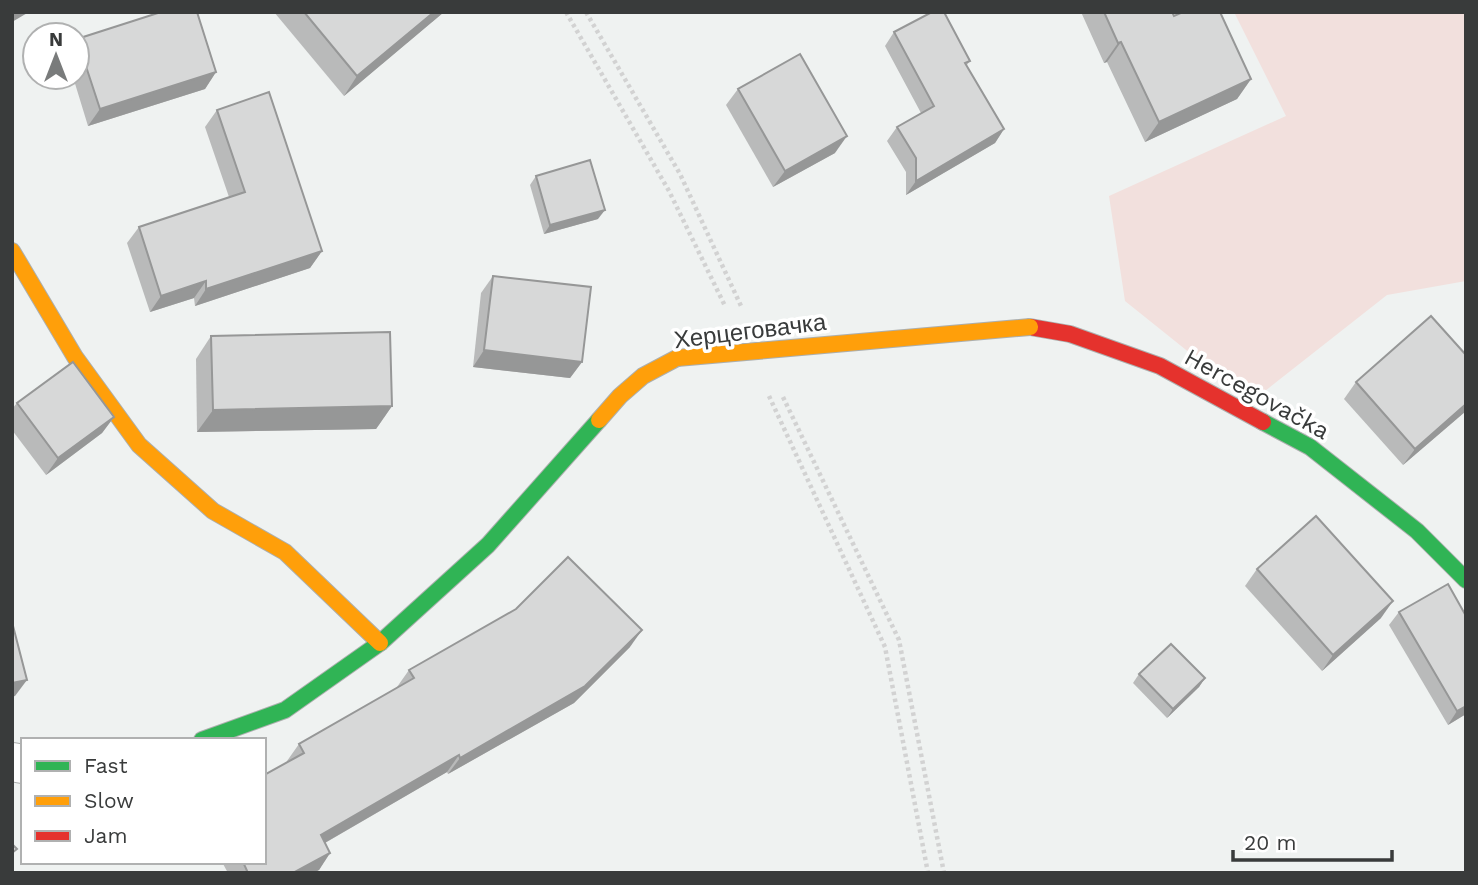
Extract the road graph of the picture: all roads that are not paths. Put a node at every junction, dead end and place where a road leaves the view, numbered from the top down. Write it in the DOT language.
graph roads {
  1 [pos="12,251"];
  2 [pos="1030,327"];
  3 [pos="1466,580"];
  4 [pos="380,643"];
  5 [pos="208,738"];
  1 -- 4 [label="street"];
  2 -- 3 [label="street, Hercegovačka"];
  2 -- 4 [label="street, Херцеговачка, bridge"];
  4 -- 5 [label="street, Херцеговачка"];
}
